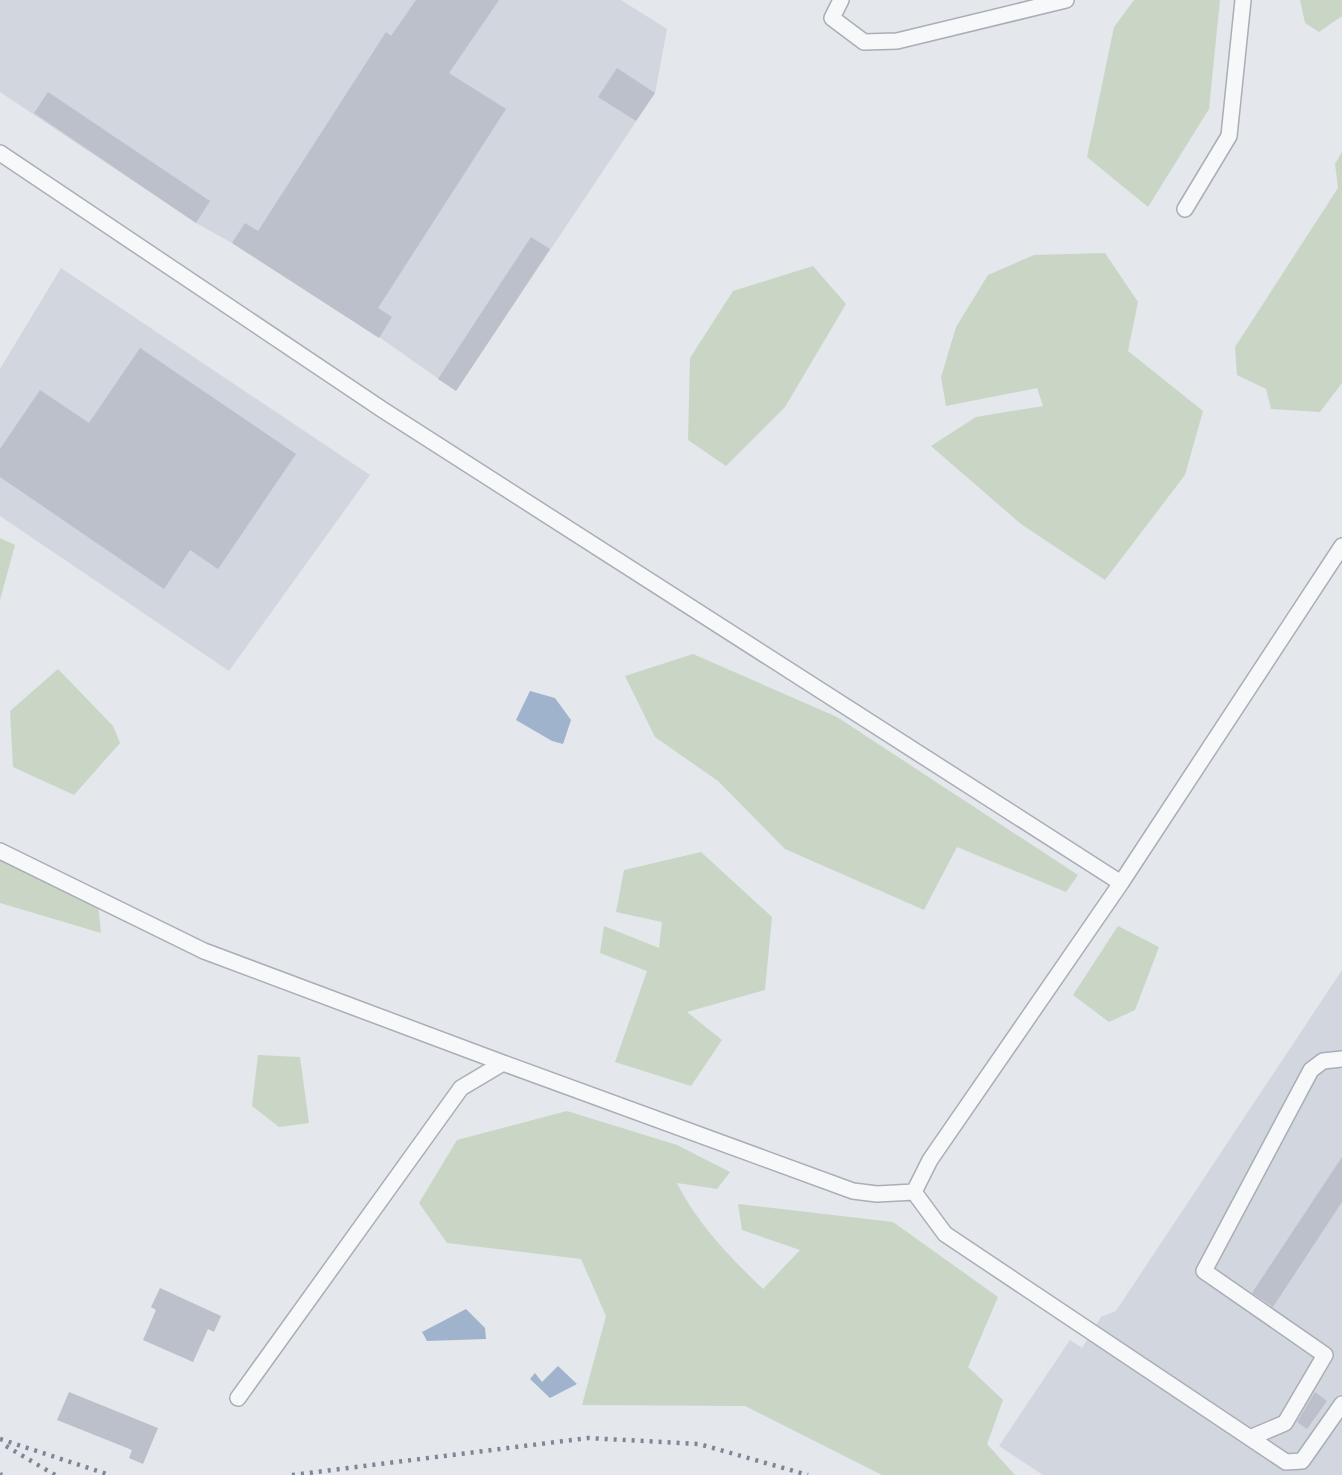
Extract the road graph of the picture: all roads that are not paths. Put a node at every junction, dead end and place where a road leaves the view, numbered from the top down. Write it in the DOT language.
graph roads {
  1 [pos="841,0"];
  2 [pos="1066,0"];
  3 [pos="1243,0"];
  4 [pos="0,153"];
  5 [pos="1185,209"];
  6 [pos="1342,546"];
  7 [pos="0,851"];
  8 [pos="1121,883"];
  9 [pos="1342,1059"];
  10 [pos="503,1063"];
  11 [pos="914,1192"];
  12 [pos="238,1398"];
  13 [pos="1342,1404"];
  14 [pos="1252,1437"];
  1 -- 2 [label="street"];
  3 -- 5 [label="street"];
  4 -- 8 [label="street"];
  6 -- 8 [label="street"];
  7 -- 10 [label="street"];
  8 -- 11 [label="street"];
  9 -- 14 [label="street"];
  10 -- 11 [label="street"];
  10 -- 12 [label="street"];
  11 -- 14 [label="street"];
  13 -- 14 [label="street"];
}
